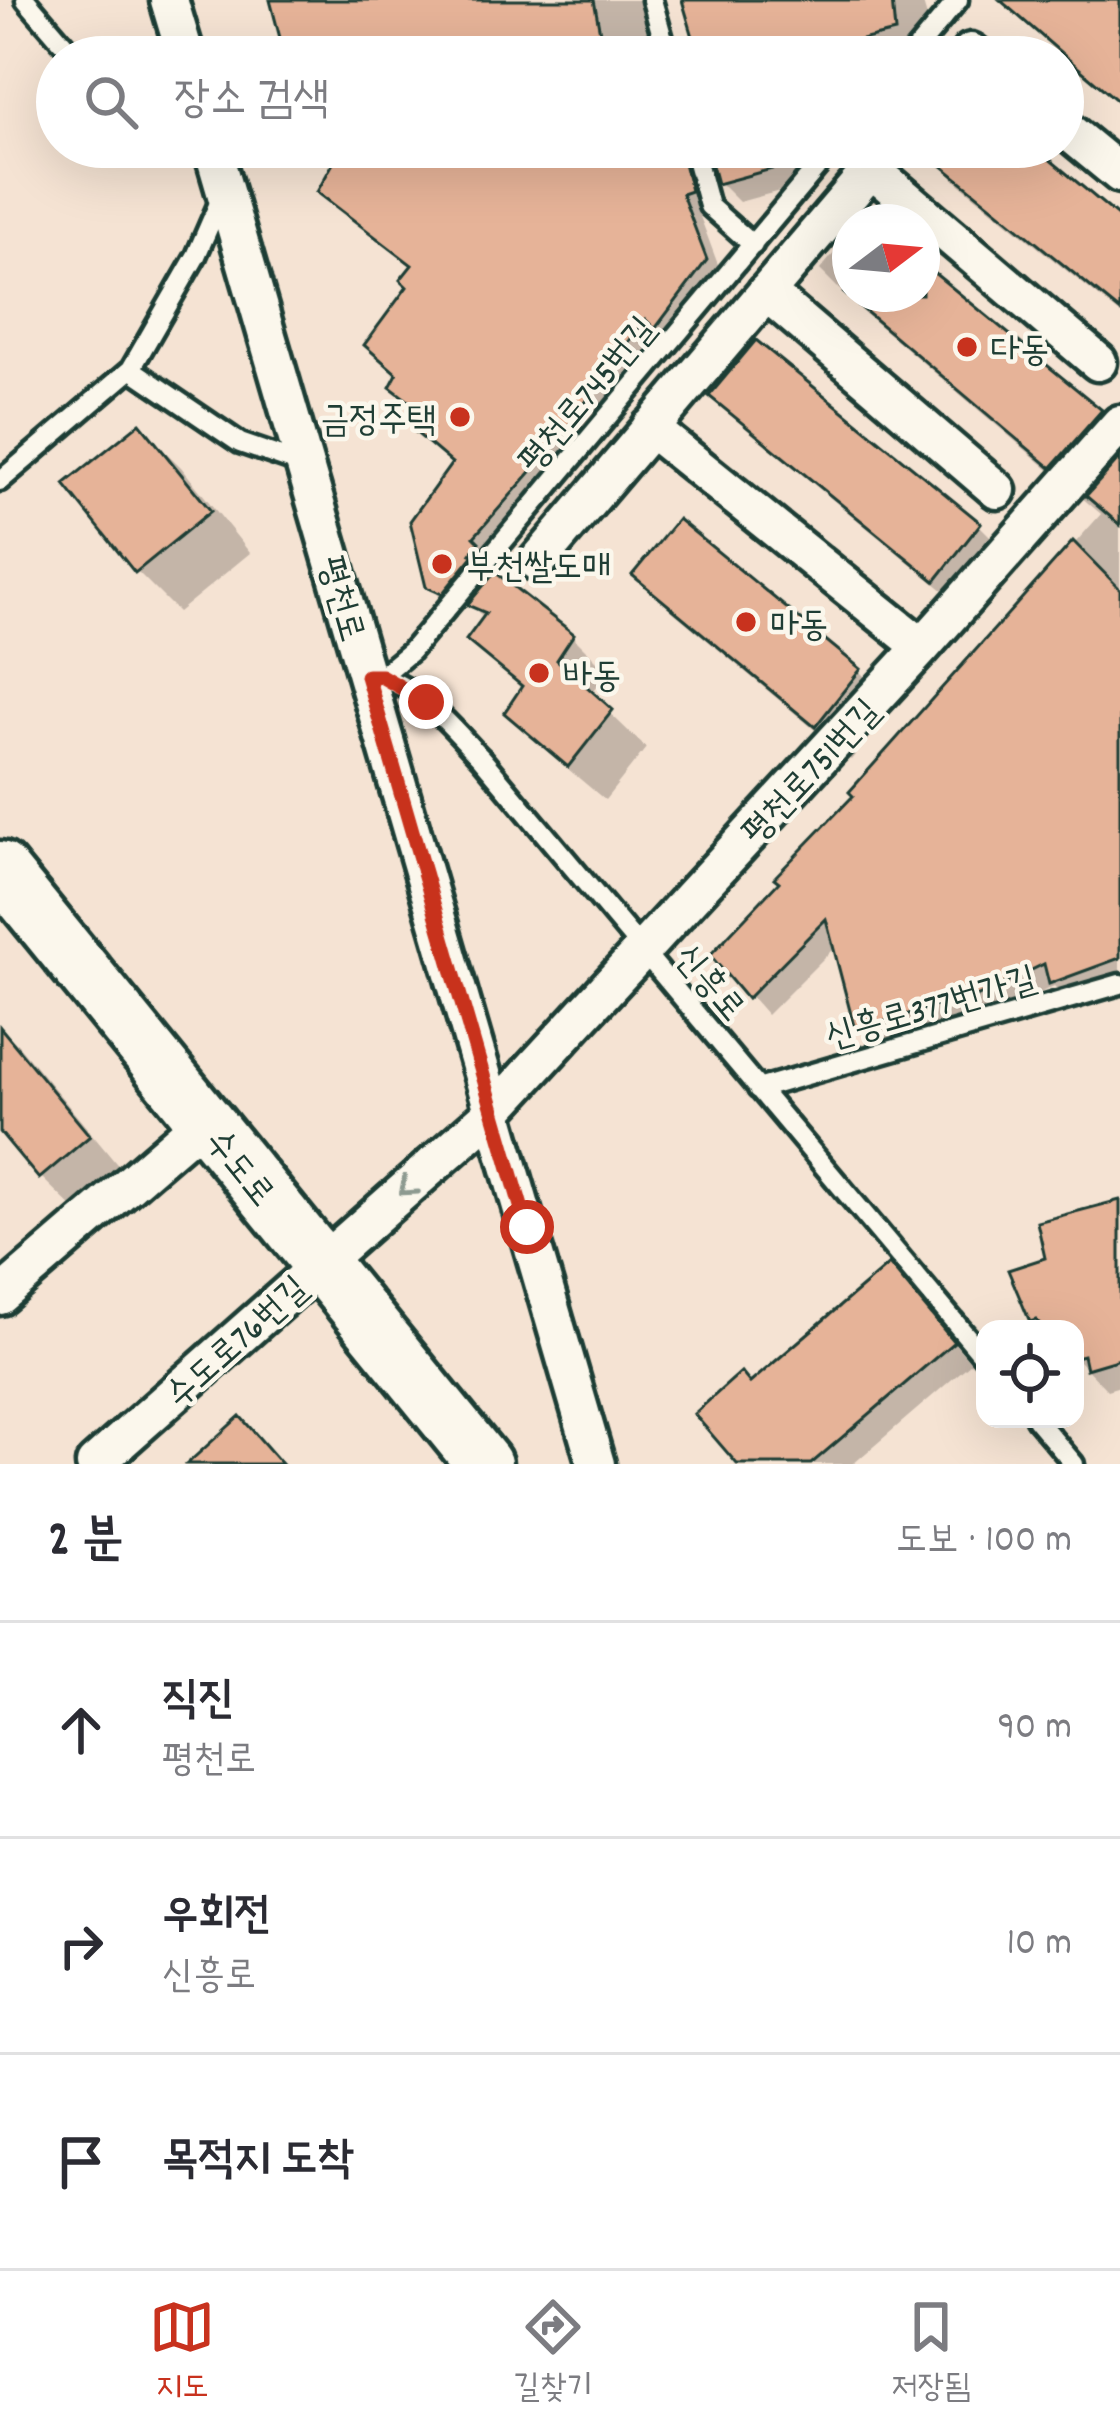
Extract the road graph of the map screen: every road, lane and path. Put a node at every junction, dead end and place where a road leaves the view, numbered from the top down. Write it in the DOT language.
graph roads {
  1 [pos="26,0"];
  2 [pos="169,0"];
  3 [pos="652,0"];
  4 [pos="958,0"];
  5 [pos="57,36"];
  6 [pos="180,36"];
  7 [pos="662,36"];
  8 [pos="928,36"];
  9 [pos="1084,144"];
  10 [pos="218,168"];
  11 [pos="699,168"];
  12 [pos="816,168"];
  13 [pos="871,168"];
  14 [pos="891,168"];
  15 [pos="1120,174"];
  16 [pos="225,190"];
  17 [pos="753,244"];
  18 [pos="766,292"];
  19 [pos="1097,362"];
  20 [pos="131,369"];
  21 [pos="1120,424"];
  22 [pos="650,428"];
  23 [pos="305,466"];
  24 [pos="0,481"];
  25 [pos="998,490"];
  26 [pos="537,562"];
  27 [pos="922,647"];
  28 [pos="374,676"];
  29 [pos="0,868"];
  30 [pos="642,950"];
  31 [pos="1120,984"];
  32 [pos="758,1089"];
  33 [pos="493,1112"];
  34 [pos="204,1120"];
  35 [pos="321,1264"];
  36 [pos="0,1296"];
  37 [pos="976,1347"];
  38 [pos="1044,1428"];
  39 [pos="95,1464"];
  40 [pos="484,1464"];
  41 [pos="596,1464"];
  42 [pos="1074,1464"];
  1 -- 5 [label="lane"];
  2 -- 6 [label="street"];
  3 -- 7 [label="lane"];
  4 -- 8 [label="lane"];
  9 -- 15 [label="street"];
  10 -- 16 [label="street, 평천로"];
  11 -- 17 [label="lane"];
  12 -- 17 [label="lane, 평천로745번길"];
  13 -- 18 [label="street"];
  14 -- 19 [label="street"];
  16 -- 20 [label="lane"];
  16 -- 23 [label="street, 평천로"];
  17 -- 28 [label="lane, 평천로745번길"];
  18 -- 22 [label="street"];
  18 -- 25 [label="street"];
  20 -- 23 [label="lane"];
  20 -- 24 [label="lane"];
  21 -- 27 [label="street, 평천로751번길"];
  22 -- 26 [label="street"];
  22 -- 27 [label="street"];
  23 -- 28 [label="street, 평천로"];
  27 -- 30 [label="street, 평천로751번길"];
  28 -- 30 [label="lane, 신흥로"];
  28 -- 33 [label="street, 평천로"];
  29 -- 34 [label="street, 수도로"];
  30 -- 32 [label="lane, 신흥로"];
  30 -- 33 [label="street, 평천로751번길"];
  31 -- 32 [label="lane, 신흥로377번가길"];
  32 -- 37 [label="lane, 신흥로"];
  33 -- 35 [label="street, 수도로76번길, one-way"];
  33 -- 41 [label="street, 평천로"];
  34 -- 35 [label="street, 수도로"];
  34 -- 36 [label="street"];
  35 -- 39 [label="street, 수도로76번길"];
  35 -- 40 [label="street, 수도로"];
  38 -- 42 [label="lane"];
}
